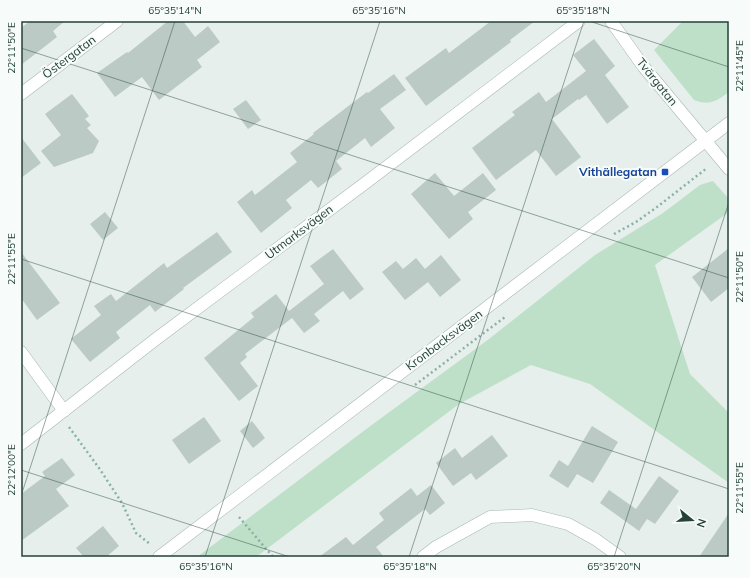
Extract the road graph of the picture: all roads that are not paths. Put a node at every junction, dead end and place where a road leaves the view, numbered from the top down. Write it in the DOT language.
graph roads {
  1 [pos="117,21"];
  2 [pos="579,21"];
  3 [pos="611,21"];
  4 [pos="21,94"];
  5 [pos="729,123"];
  6 [pos="706,141"];
  7 [pos="729,169"];
  8 [pos="21,352"];
  9 [pos="64,411"];
  10 [pos="21,444"];
  11 [pos="159,557"];
  12 [pos="423,557"];
  13 [pos="620,557"];
  1 -- 4 [label="street, Östergatan"];
  2 -- 9 [label="street, Utmarksvägen"];
  3 -- 6 [label="street, Tvärgatan"];
  5 -- 6 [label="street, Kronbacksvägen"];
  6 -- 7 [label="street"];
  6 -- 11 [label="street, Kronbacksvägen"];
  8 -- 9 [label="street"];
  9 -- 10 [label="street, Utmarksvägen"];
  12 -- 13 [label="street"];
}
